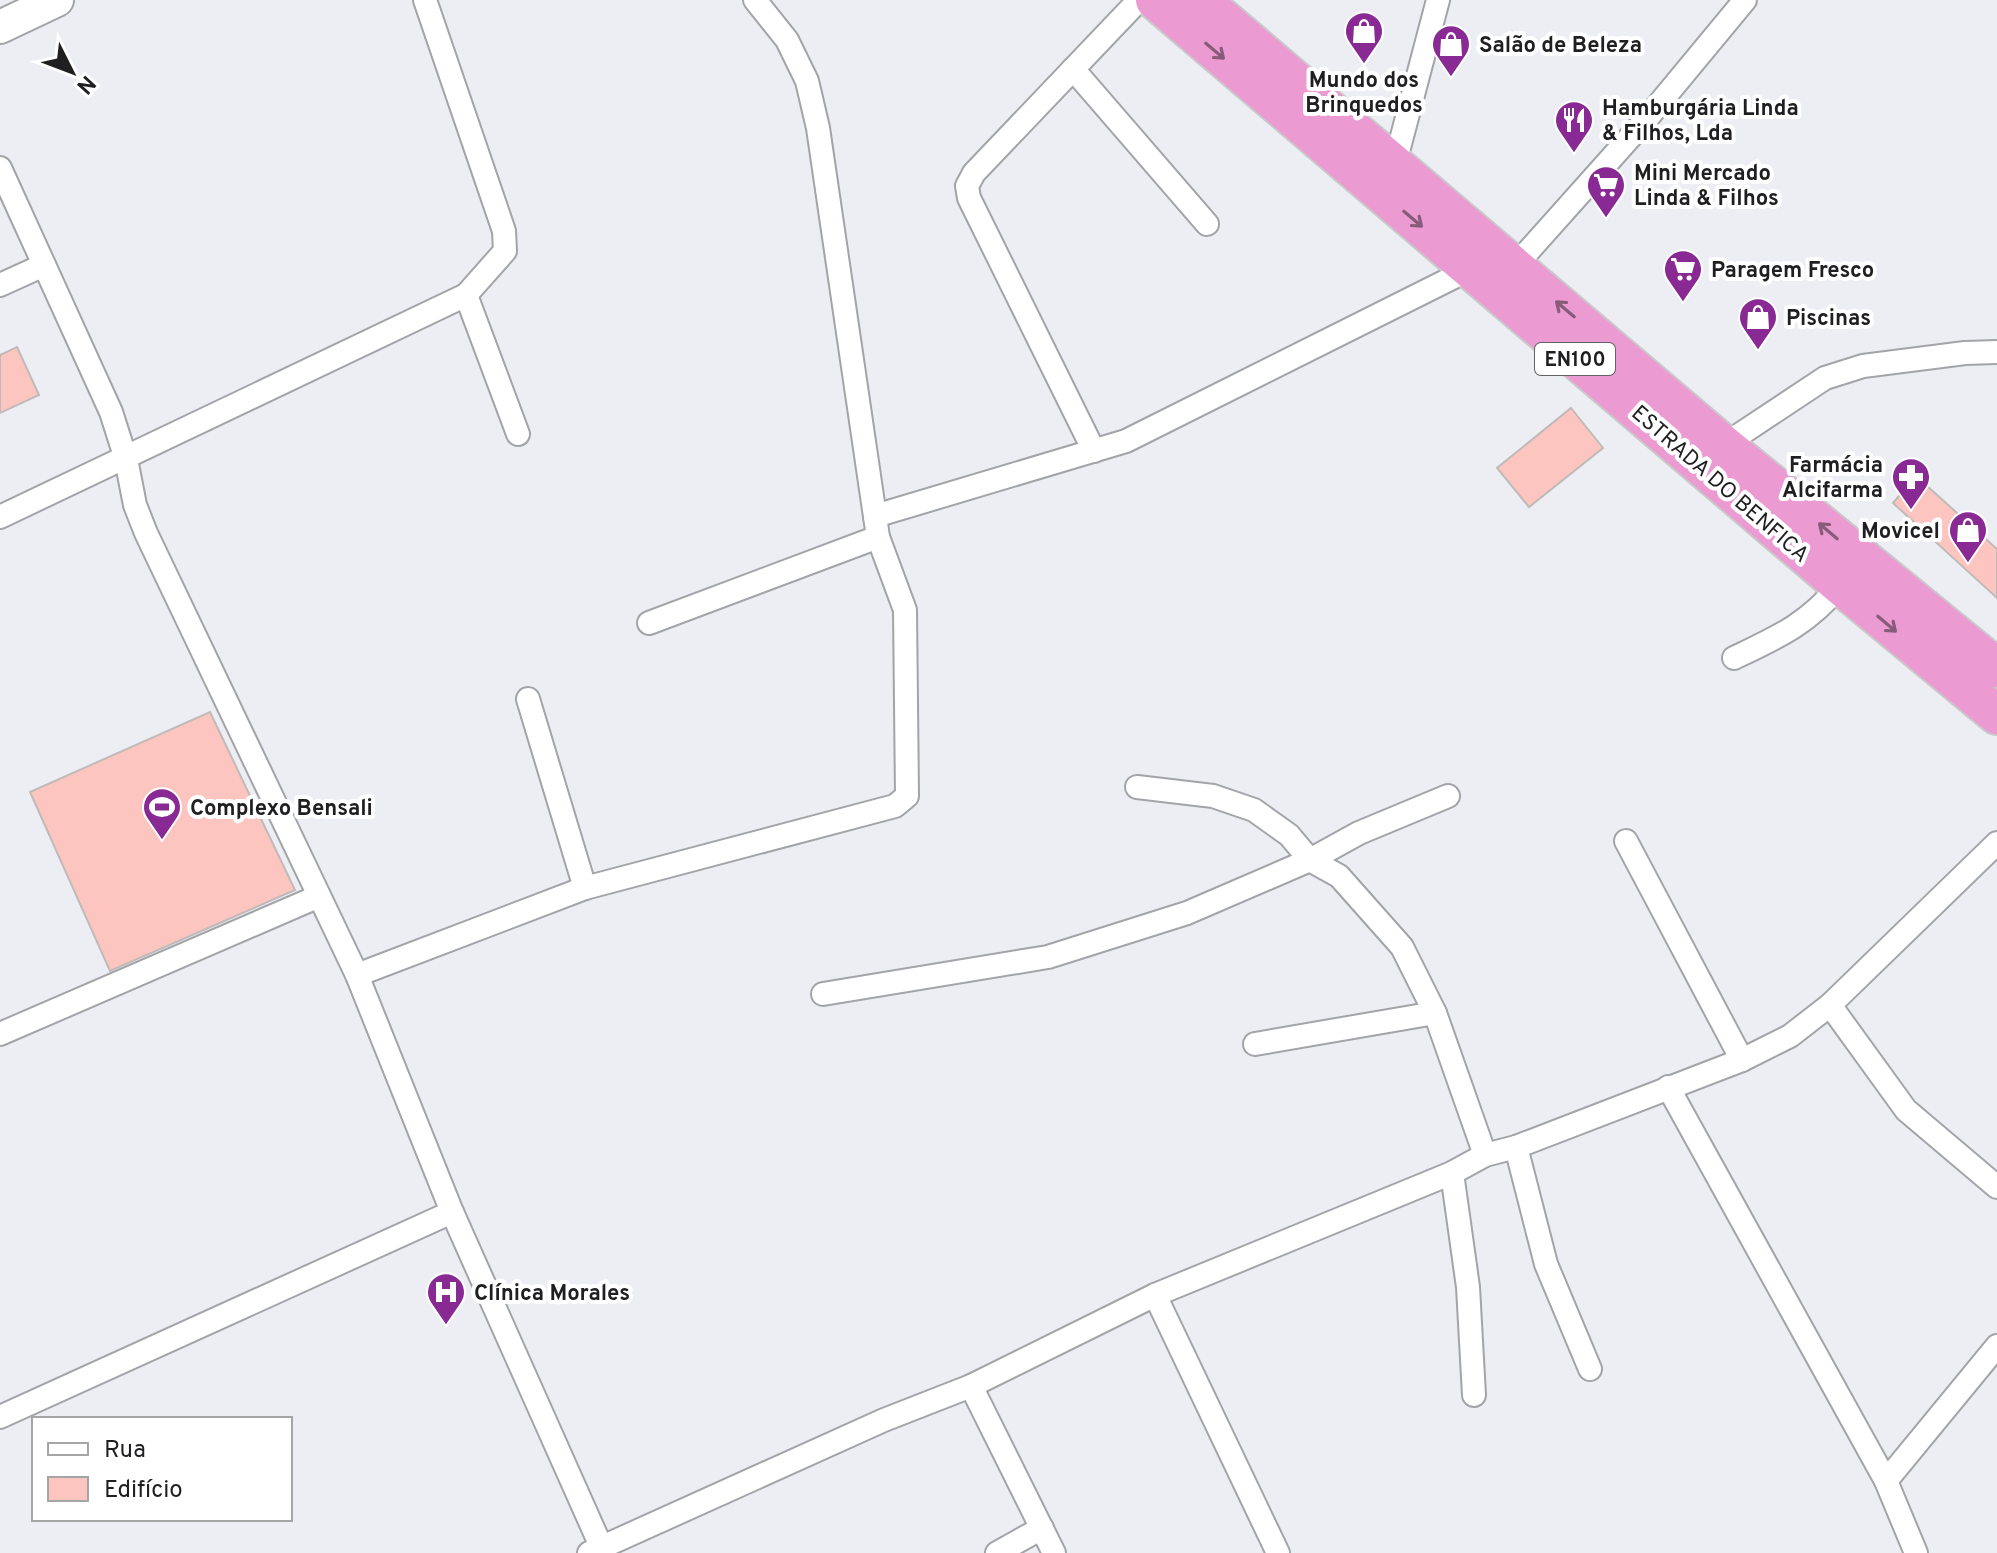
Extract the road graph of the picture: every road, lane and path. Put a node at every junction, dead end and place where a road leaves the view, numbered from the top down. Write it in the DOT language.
graph roads {
  1 [pos="57,0"];
  2 [pos="425,0"];
  3 [pos="755,0"];
  4 [pos="1139,0"];
  5 [pos="1155,0"];
  6 [pos="1201,0"];
  7 [pos="1438,0"];
  8 [pos="1745,0"];
  9 [pos="0,27"];
  10 [pos="1073,69"];
  11 [pos="1395,163"];
  12 [pos="0,168"];
  13 [pos="1207,224"];
  14 [pos="44,265"];
  15 [pos="1515,266"];
  16 [pos="1470,269"];
  17 [pos="0,285"];
  18 [pos="466,295"];
  19 [pos="1997,352"];
  20 [pos="518,434"];
  21 [pos="1724,445"];
  22 [pos="1094,451"];
  23 [pos="126,459"];
  24 [pos="0,517"];
  25 [pos="876,526"];
  26 [pos="1840,585"];
  27 [pos="649,623"];
  28 [pos="1734,658"];
  29 [pos="1997,668"];
  30 [pos="528,699"];
  31 [pos="1997,715"];
  32 [pos="1137,787"];
  33 [pos="1448,796"];
  34 [pos="1626,841"];
  35 [pos="1997,843"];
  36 [pos="1310,860"];
  37 [pos="585,888"];
  38 [pos="317,897"];
  39 [pos="357,975"];
  40 [pos="823,994"];
  41 [pos="1830,1005"];
  42 [pos="1435,1013"];
  43 [pos="0,1034"];
  44 [pos="1255,1044"];
  45 [pos="1742,1060"];
  46 [pos="1668,1087"];
  47 [pos="1516,1147"];
  48 [pos="1485,1155"];
  49 [pos="1452,1173"];
  50 [pos="1997,1187"];
  51 [pos="452,1212"];
  52 [pos="1155,1295"];
  53 [pos="1997,1346"];
  54 [pos="1590,1369"];
  55 [pos="971,1386"];
  56 [pos="1474,1395"];
  57 [pos="0,1417"];
  58 [pos="1886,1481"];
  59 [pos="1042,1528"];
  60 [pos="598,1551"];
  61 [pos="997,1553"];
  62 [pos="1054,1553"];
  63 [pos="1278,1553"];
  64 [pos="1916,1553"];
  1 -- 9 [label="main road"];
  2 -- 18 [label="street"];
  3 -- 25 [label="street"];
  4 -- 10 [label="street"];
  5 -- 16 [label="highway, ESTRADA DO BENFICA / EN100, one-way"];
  6 -- 11 [label="highway, ESTRADA DO BENFICA / EN100"];
  7 -- 11 [label="street"];
  8 -- 15 [label="street"];
  10 -- 13 [label="street"];
  10 -- 22 [label="street"];
  11 -- 15 [label="highway, ESTRADA DO BENFICA / EN100"];
  12 -- 14 [label="street"];
  14 -- 17 [label="street"];
  14 -- 23 [label="street"];
  21 -- 15 [label="highway, ESTRADA DO BENFICA / EN100, one-way"];
  16 -- 22 [label="street"];
  16 -- 26 [label="highway, ESTRADA DO BENFICA / EN100"];
  18 -- 20 [label="street"];
  18 -- 23 [label="street"];
  19 -- 21 [label="street"];
  29 -- 21 [label="highway, ESTRADA DO BENFICA / EN100, one-way"];
  22 -- 25 [label="street"];
  23 -- 24 [label="street"];
  23 -- 38 [label="street"];
  25 -- 27 [label="street"];
  25 -- 37 [label="street"];
  26 -- 28 [label="street"];
  26 -- 31 [label="highway, ESTRADA DO BENFICA / EN100, one-way"];
  30 -- 37 [label="street"];
  32 -- 36 [label="street"];
  33 -- 36 [label="street"];
  34 -- 45 [label="street"];
  35 -- 41 [label="street"];
  36 -- 40 [label="street"];
  36 -- 42 [label="street"];
  37 -- 39 [label="street"];
  38 -- 39 [label="street"];
  38 -- 43 [label="street"];
  39 -- 51 [label="street"];
  41 -- 45 [label="street"];
  41 -- 50 [label="street"];
  42 -- 44 [label="street"];
  42 -- 48 [label="street"];
  45 -- 46 [label="street"];
  46 -- 47 [label="street"];
  46 -- 58 [label="street"];
  47 -- 48 [label="street"];
  47 -- 54 [label="street"];
  48 -- 49 [label="street"];
  49 -- 52 [label="street"];
  49 -- 56 [label="street"];
  51 -- 57 [label="street"];
  51 -- 60 [label="street"];
  52 -- 55 [label="street"];
  52 -- 63 [label="street"];
  53 -- 58 [label="street"];
  55 -- 59 [label="street"];
  55 -- 60 [label="street"];
  58 -- 64 [label="street"];
  59 -- 61 [label="street"];
  59 -- 62 [label="street"];
}
